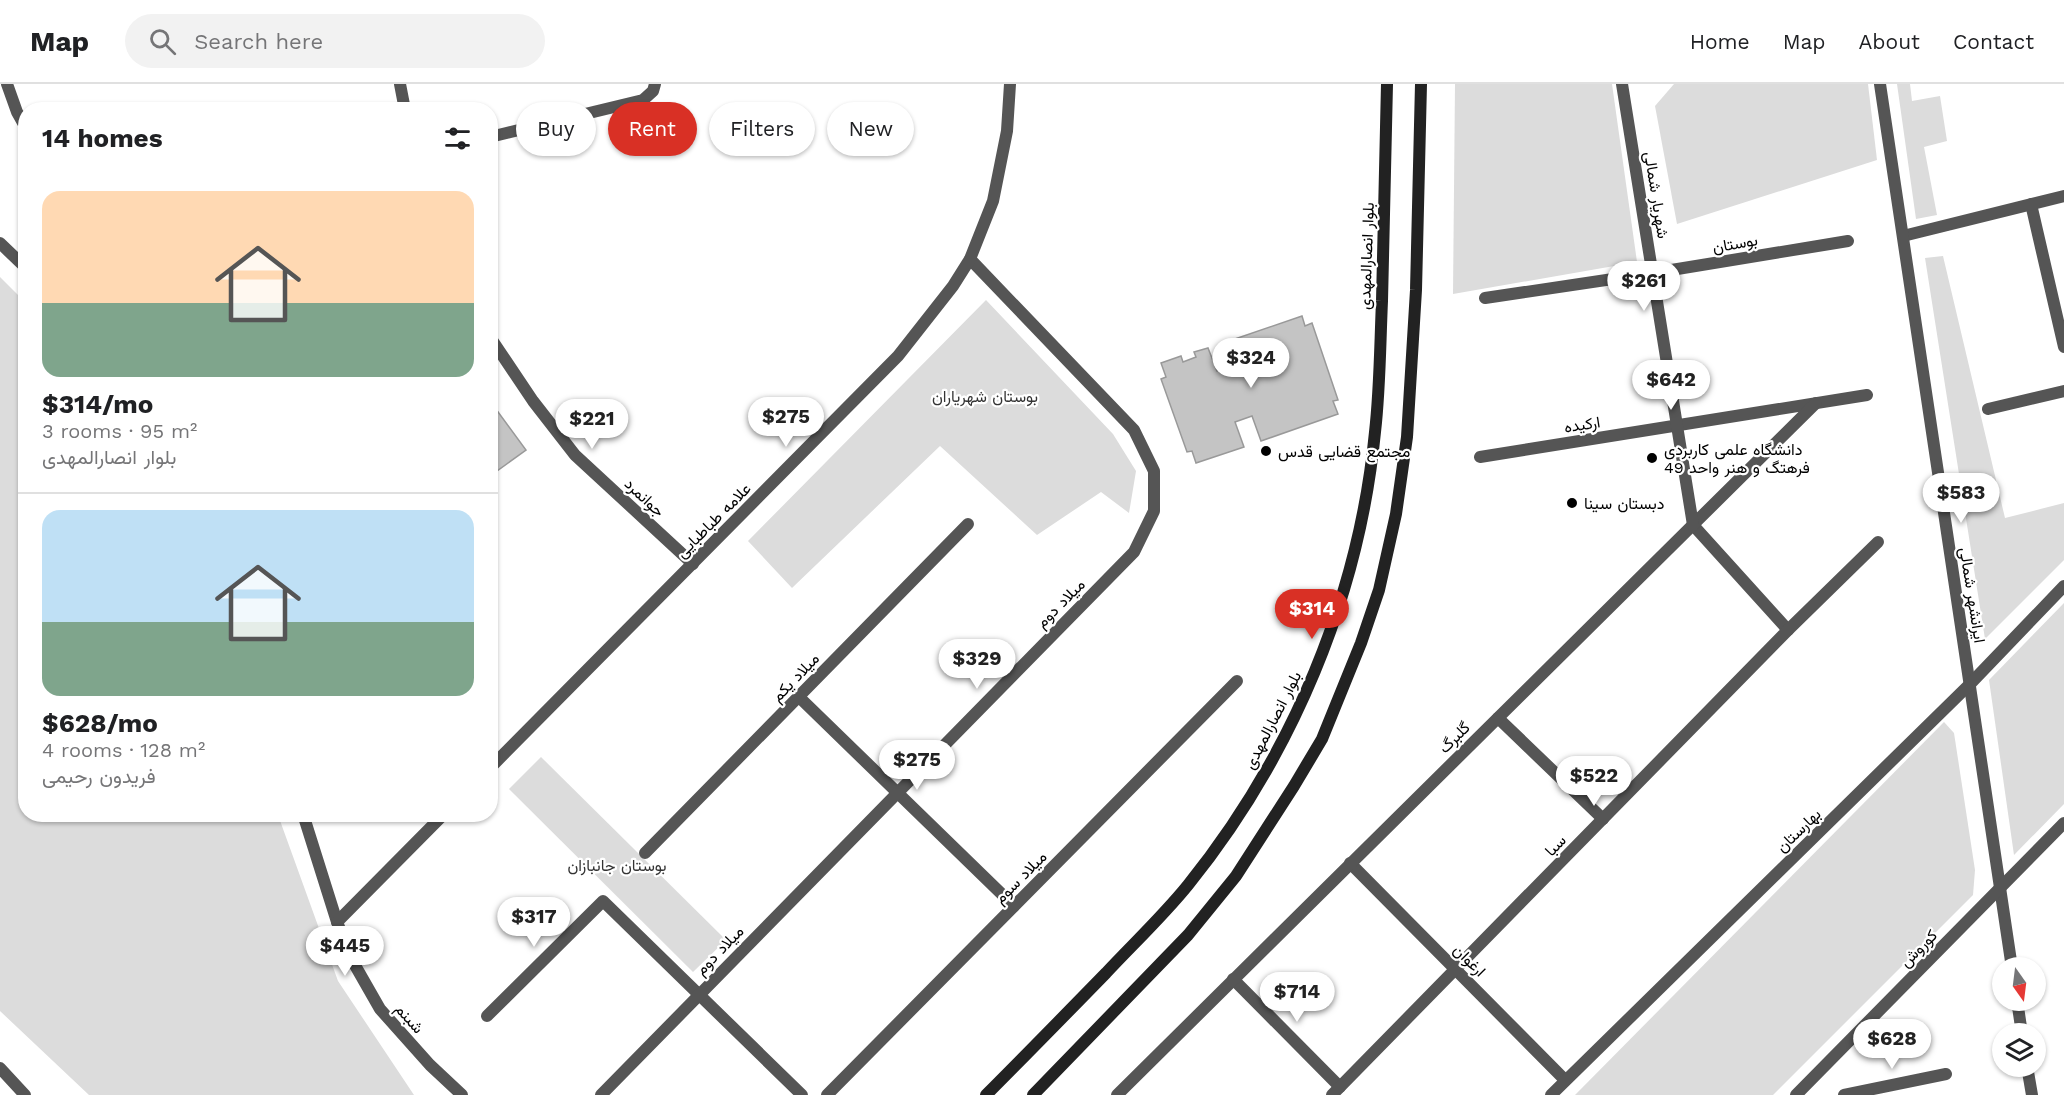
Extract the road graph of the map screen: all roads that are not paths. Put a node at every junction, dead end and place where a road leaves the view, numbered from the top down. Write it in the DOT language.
graph roads {
  1 [pos="8,84"];
  2 [pos="400,84"];
  3 [pos="1010,84"];
  4 [pos="1387,84"];
  5 [pos="1421,84"];
  6 [pos="1880,84"];
  7 [pos="654,87"];
  8 [pos="1625,88"];
  9 [pos="403,102"];
  10 [pos="18,114"];
  11 [pos="498,135"];
  12 [pos="2064,196"];
  13 [pos="2031,204"];
  14 [pos="1903,236"];
  15 [pos="1848,241"];
  16 [pos="0,243"];
  17 [pos="970,259"];
  18 [pos="18,260"];
  19 [pos="1653,273"];
  20 [pos="1485,298"];
  21 [pos="2064,347"];
  22 [pos="498,349"];
  23 [pos="2064,391"];
  24 [pos="1867,395"];
  25 [pos="1815,403"];
  26 [pos="1988,409"];
  27 [pos="1677,425"];
  28 [pos="1480,457"];
  29 [pos="968,524"];
  30 [pos="1693,525"];
  31 [pos="1878,542"];
  32 [pos="693,564"];
  33 [pos="2064,586"];
  34 [pos="1788,630"];
  35 [pos="1237,681"];
  36 [pos="1970,684"];
  37 [pos="799,697"];
  38 [pos="1498,718"];
  39 [pos="498,760"];
  40 [pos="897,793"];
  41 [pos="1603,819"];
  42 [pos="306,822"];
  43 [pos="436,822"];
  44 [pos="2064,823"];
  45 [pos="645,853"];
  46 [pos="1350,863"];
  47 [pos="2000,888"];
  48 [pos="1014,906"];
  49 [pos="337,922"];
  50 [pos="2010,957"];
  51 [pos="1455,969"];
  52 [pos="1233,979"];
  53 [pos="699,994"];
  54 [pos="487,1016"];
  55 [pos="0,1068"];
  56 [pos="1946,1074"];
  57 [pos="2029,1077"];
  58 [pos="1565,1080"];
  59 [pos="1336,1091"];
  60 [pos="25,1095"];
  61 [pos="462,1095"];
  62 [pos="602,1095"];
  63 [pos="802,1095"];
  64 [pos="827,1095"];
  65 [pos="986,1095"];
  66 [pos="1034,1095"];
  67 [pos="1117,1095"];
  68 [pos="1551,1095"];
  69 [pos="1796,1095"];
  70 [pos="1844,1095"];
  71 [pos="2032,1095"];
  1 -- 10 [label="street"];
  2 -- 9 [label="street"];
  3 -- 17 [label="street, علامه طباطبایی"];
  4 -- 65 [label="main road, بلوار انصارالمهدی"];
  5 -- 66 [label="main road"];
  6 -- 14 [label="street, ایرانشهر شمالی"];
  7 -- 11 [label="street"];
  8 -- 19 [label="street, شهریار شمالی"];
  12 -- 13 [label="street"];
  13 -- 14 [label="street"];
  13 -- 21 [label="street"];
  14 -- 36 [label="street, ایرانشهر شمالی"];
  15 -- 19 [label="street, بوستان"];
  16 -- 18 [label="street"];
  17 -- 32 [label="street, علامه طباطبایی"];
  17 -- 40 [label="street, میلاد دوم"];
  19 -- 20 [label="street, بوستان"];
  19 -- 27 [label="street, شهریار شمالی"];
  22 -- 32 [label="street, جوانمرد"];
  23 -- 26 [label="street"];
  24 -- 25 [label="street, ارکیده"];
  25 -- 27 [label="street, ارکیده"];
  25 -- 30 [label="street, گلبرگ"];
  27 -- 28 [label="street, ارکیده"];
  27 -- 30 [label="street, شهریار شمالی"];
  29 -- 37 [label="street, میلاد یکم"];
  30 -- 34 [label="street"];
  30 -- 38 [label="street, گلبرگ"];
  31 -- 34 [label="street, سبا"];
  32 -- 39 [label="street, علامه طباطبایی"];
  33 -- 36 [label="street, بهارستان"];
  34 -- 41 [label="street, سبا"];
  35 -- 48 [label="street, میلاد سوم"];
  36 -- 47 [label="street, ایرانشهر شمالی"];
  36 -- 58 [label="street, بهارستان"];
  37 -- 40 [label="street"];
  37 -- 45 [label="street, میلاد یکم"];
  38 -- 41 [label="street"];
  38 -- 46 [label="street, گلبرگ"];
  40 -- 48 [label="street"];
  40 -- 53 [label="street, میلاد دوم"];
  41 -- 51 [label="street, سبا"];
  42 -- 49 [label="street, شبنم"];
  43 -- 49 [label="street"];
  44 -- 47 [label="street, کوروش"];
  46 -- 51 [label="street, ارغوان"];
  46 -- 52 [label="street, گلبرگ"];
  47 -- 50 [label="street, ایرانشهر شمالی"];
  47 -- 69 [label="street, کوروش"];
  48 -- 64 [label="street, میلاد سوم"];
  49 -- 61 [label="street, شبنم"];
  51 -- 58 [label="street, ارغوان"];
  51 -- 59 [label="street, سبا"];
  52 -- 59 [label="street"];
  52 -- 67 [label="street, گلبرگ"];
  53 -- 54 [label="street"];
  53 -- 62 [label="street, میلاد دوم"];
  53 -- 63 [label="street"];
  55 -- 60 [label="street"];
  56 -- 70 [label="street"];
  57 -- 71 [label="street"];
  58 -- 68 [label="street, بهارستان"];
}
